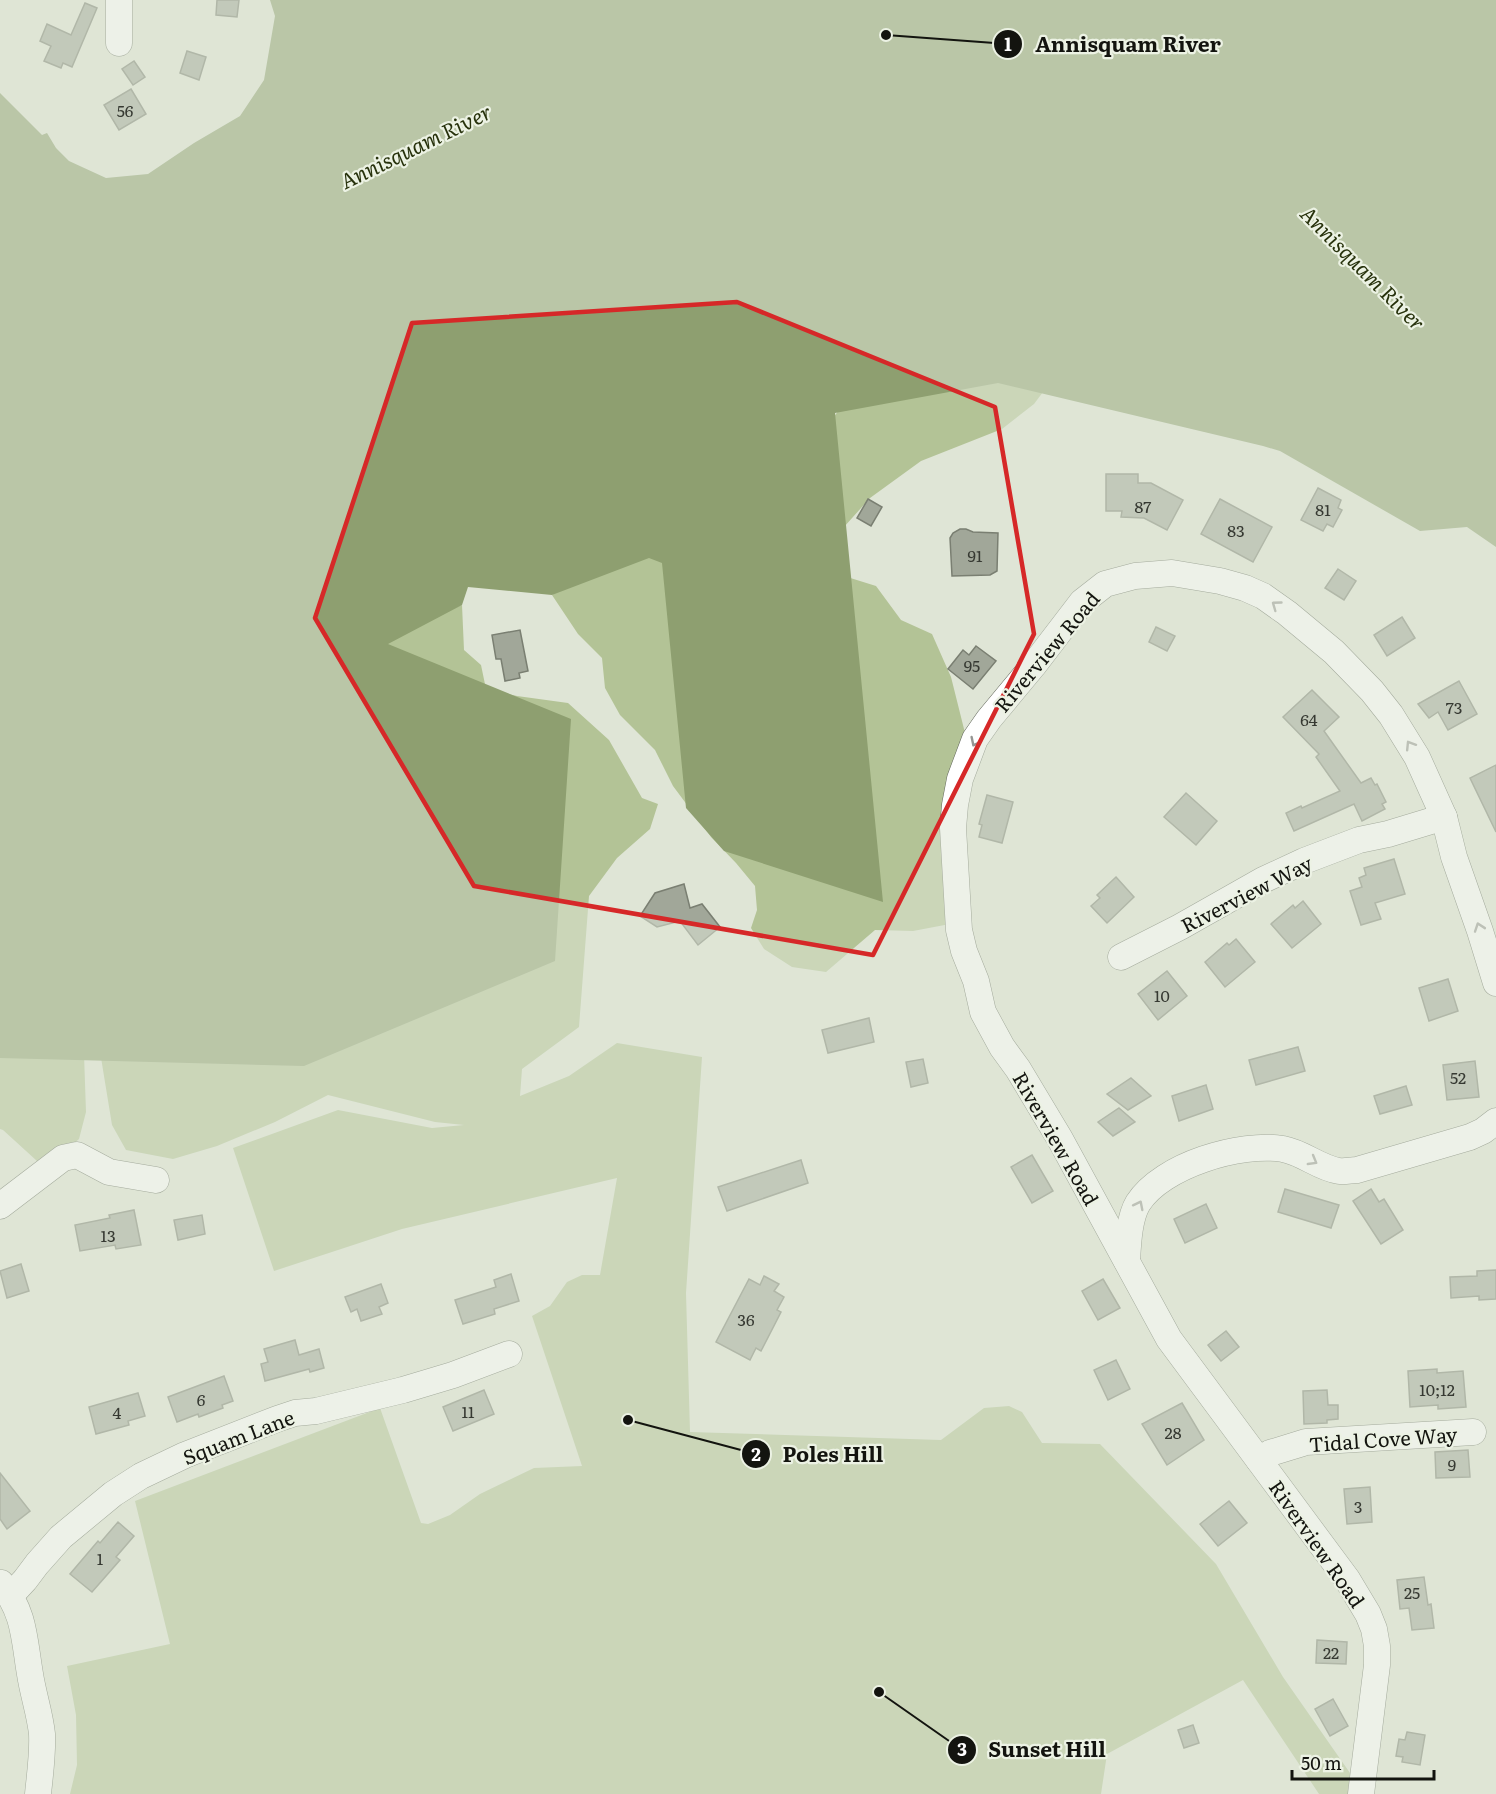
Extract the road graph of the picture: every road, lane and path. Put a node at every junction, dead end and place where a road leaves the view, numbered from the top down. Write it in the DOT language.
graph roads {
  1 [pos="120,0"];
  2 [pos="118,43"];
  3 [pos="1444,817"];
  4 [pos="1121,957"];
  5 [pos="1496,983"];
  6 [pos="1496,1121"];
  7 [pos="156,1180"];
  8 [pos="0,1206"];
  9 [pos="1127,1261"];
  10 [pos="509,1354"];
  11 [pos="1473,1432"];
  12 [pos="1259,1460"];
  13 [pos="5,1589"];
  14 [pos="38,1794"];
  15 [pos="1361,1794"];
  1 -- 2 [label="street"];
  3 -- 4 [label="street, Riverview Way"];
  5 -- 3 [label="street, Riverview Road, one-way"];
  3 -- 9 [label="street, Riverview Road, one-way"];
  9 -- 6 [label="street, one-way"];
  7 -- 8 [label="street"];
  9 -- 12 [label="street, Riverview Road"];
  10 -- 13 [label="street, Squam Lane"];
  11 -- 12 [label="street, Tidal Cove Way"];
  12 -- 15 [label="street, Riverview Road"];
  13 -- 14 [label="street"];
}
